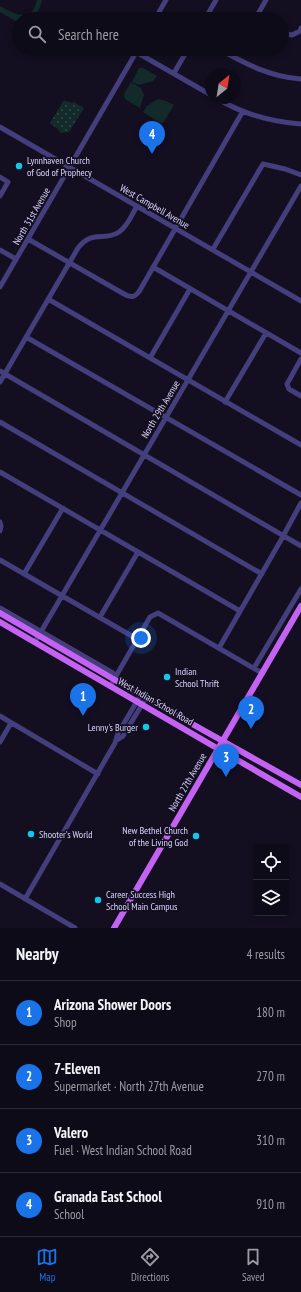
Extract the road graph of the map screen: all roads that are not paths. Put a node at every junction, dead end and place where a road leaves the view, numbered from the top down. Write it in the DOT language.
graph roads {
  1 [pos="166,0"];
  2 [pos="216,0"];
  3 [pos="266,0"];
  4 [pos="159,12"];
  5 [pos="209,12"];
  6 [pos="259,12"];
  7 [pos="301,28"];
  8 [pos="289,34"];
  9 [pos="134,56"];
  10 [pos="147,56"];
  11 [pos="184,56"];
  12 [pos="233,57"];
  13 [pos="174,73"];
  14 [pos="301,79"];
  15 [pos="205,91"];
  16 [pos="228,104"];
  17 [pos="243,111"];
  18 [pos="301,124"];
  19 [pos="0,127"];
  20 [pos="69,167"];
  21 [pos="301,175"];
  22 [pos="0,177"];
  23 [pos="301,186"];
  24 [pos="0,196"];
  25 [pos="137,206"];
  26 [pos="176,228"];
  27 [pos="28,239"];
  28 [pos="213,249"];
  29 [pos="0,250"];
  30 [pos="16,259"];
  31 [pos="69,262"];
  32 [pos="153,267"];
  33 [pos="251,272"];
  34 [pos="0,288"];
  35 [pos="190,288"];
  36 [pos="48,299"];
  37 [pos="301,301"];
  38 [pos="228,311"];
  39 [pos="266,333"];
  40 [pos="26,336"];
  41 [pos="301,353"];
  42 [pos="150,358"];
  43 [pos="301,359"];
  44 [pos="2,372"];
  45 [pos="188,380"];
  46 [pos="0,382"];
  47 [pos="301,396"];
  48 [pos="225,402"];
  49 [pos="166,417"];
  50 [pos="0,422"];
  51 [pos="301,445"];
  52 [pos="144,454"];
  53 [pos="0,472"];
  54 [pos="122,493"];
  55 [pos="301,495"];
  56 [pos="301,504"];
  57 [pos="63,508"];
  58 [pos="1,523"];
  59 [pos="100,530"];
  60 [pos="0,531"];
  61 [pos="284,536"];
  62 [pos="301,546"];
  63 [pos="138,552"];
  64 [pos="0,560"];
  65 [pos="24,574"];
  66 [pos="262,574"];
  67 [pos="301,589"];
  68 [pos="62,595"];
  69 [pos="301,606"];
  70 [pos="0,608"];
  71 [pos="240,611"];
  72 [pos="0,613"];
  73 [pos="100,617"];
  74 [pos="0,622"];
  75 [pos="38,636"];
  76 [pos="137,639"];
  77 [pos="219,648"];
  78 [pos="254,668"];
  79 [pos="113,673"];
  80 [pos="262,673"];
  81 [pos="114,680"];
  82 [pos="110,686"];
  83 [pos="143,697"];
  84 [pos="140,703"];
  85 [pos="0,716"];
  86 [pos="11,723"];
  87 [pos="222,741"];
  88 [pos="0,742"];
  89 [pos="218,749"];
  90 [pos="98,774"];
  91 [pos="301,785"];
  92 [pos="301,797"];
  93 [pos="0,884"];
  94 [pos="25,899"];
  95 [pos="75,928"];
  96 [pos="114,928"];
  1 -- 4 [label="street"];
  2 -- 5 [label="street"];
  3 -- 6 [label="street"];
  7 -- 8 [label="street"];
  9 -- 20 [label="street, North 31st Avenue"];
  10 -- 13 [label="street"];
  11 -- 13 [label="street"];
  12 -- 14 [label="street"];
  13 -- 15 [label="street"];
  16 -- 17 [label="street"];
  17 -- 18 [label="street"];
  17 -- 26 [label="street"];
  19 -- 20 [label="street, West Campbell Avenue"];
  20 -- 25 [label="street, West Campbell Avenue"];
  20 -- 27 [label="street, North 31st Avenue"];
  21 -- 28 [label="street"];
  22 -- 24 [label="street"];
  23 -- 33 [label="street, North 29th Avenue"];
  25 -- 26 [label="street, West Campbell Avenue"];
  25 -- 31 [label="street"];
  26 -- 28 [label="street, West Campbell Avenue"];
  26 -- 32 [label="street"];
  27 -- 30 [label="street, North 31st Avenue"];
  27 -- 31 [label="street"];
  28 -- 33 [label="street, West Campbell Avenue"];
  29 -- 30 [label="street"];
  30 -- 34 [label="street, North 31st Avenue"];
  31 -- 32 [label="street"];
  31 -- 36 [label="street"];
  32 -- 35 [label="street"];
  33 -- 37 [label="street, West Campbell Avenue"];
  33 -- 38 [label="street, North 29th Avenue"];
  35 -- 38 [label="street"];
  35 -- 42 [label="street"];
  36 -- 40 [label="street"];
  36 -- 42 [label="street"];
  38 -- 39 [label="street"];
  38 -- 45 [label="street, North 29th Avenue"];
  39 -- 41 [label="street"];
  39 -- 48 [label="street"];
  40 -- 44 [label="street"];
  40 -- 49 [label="street"];
  42 -- 45 [label="street"];
  43 -- 47 [label="street"];
  44 -- 46 [label="street"];
  44 -- 52 [label="street"];
  45 -- 48 [label="street"];
  45 -- 49 [label="street, North 29th Avenue"];
  48 -- 51 [label="street"];
  49 -- 52 [label="street, North 29th Avenue"];
  49 -- 55 [label="street"];
  50 -- 54 [label="street"];
  52 -- 54 [label="street, North 29th Avenue"];
  52 -- 61 [label="street"];
  53 -- 57 [label="street"];
  54 -- 59 [label="street, North 29th Avenue"];
  54 -- 66 [label="street"];
  56 -- 61 [label="street"];
  57 -- 59 [label="street"];
  57 -- 65 [label="street"];
  58 -- 60 [label="street"];
  59 -- 63 [label="street"];
  59 -- 68 [label="street, North 29th Avenue"];
  61 -- 62 [label="street"];
  61 -- 66 [label="street"];
  63 -- 71 [label="street"];
  63 -- 73 [label="street"];
  64 -- 65 [label="street"];
  65 -- 68 [label="street"];
  66 -- 71 [label="street"];
  67 -- 78 [label="street"];
  68 -- 73 [label="street"];
  68 -- 75 [label="street, North 29th Avenue"];
  69 -- 80 [label="main road, North 27th Avenue"];
  70 -- 75 [label="street, West Indian School Road"];
  71 -- 77 [label="street"];
  72 -- 75 [label="main road, West Indian School Road"];
  73 -- 76 [label="street"];
  74 -- 75 [label="main road, West Indian School Road"];
  75 -- 79 [label="street, West Indian School Road"];
  75 -- 81 [label="main road, West Indian School Road"];
  75 -- 82 [label="main road, West Indian School Road"];
  76 -- 77 [label="street"];
  76 -- 81 [label="street"];
  77 -- 78 [label="street"];
  78 -- 80 [label="street"];
  80 -- 87 [label="main road, North 27th Avenue"];
  81 -- 82 [label="street"];
  81 -- 83 [label="main road, West Indian School Road"];
  82 -- 84 [label="main road, West Indian School Road"];
  83 -- 84 [label="street"];
  83 -- 87 [label="main road, West Indian School Road"];
  84 -- 89 [label="main road, West Indian School Road"];
  84 -- 90 [label="street"];
  85 -- 86 [label="street"];
  86 -- 88 [label="street"];
  86 -- 90 [label="street"];
  87 -- 89 [label="main road, North 27th Avenue"];
  87 -- 91 [label="main road, West Indian School Road"];
  89 -- 92 [label="main road, West Indian School Road"];
  89 -- 96 [label="main road, North 27th Avenue"];
  90 -- 94 [label="street"];
  93 -- 94 [label="street"];
  94 -- 95 [label="street"];
}
